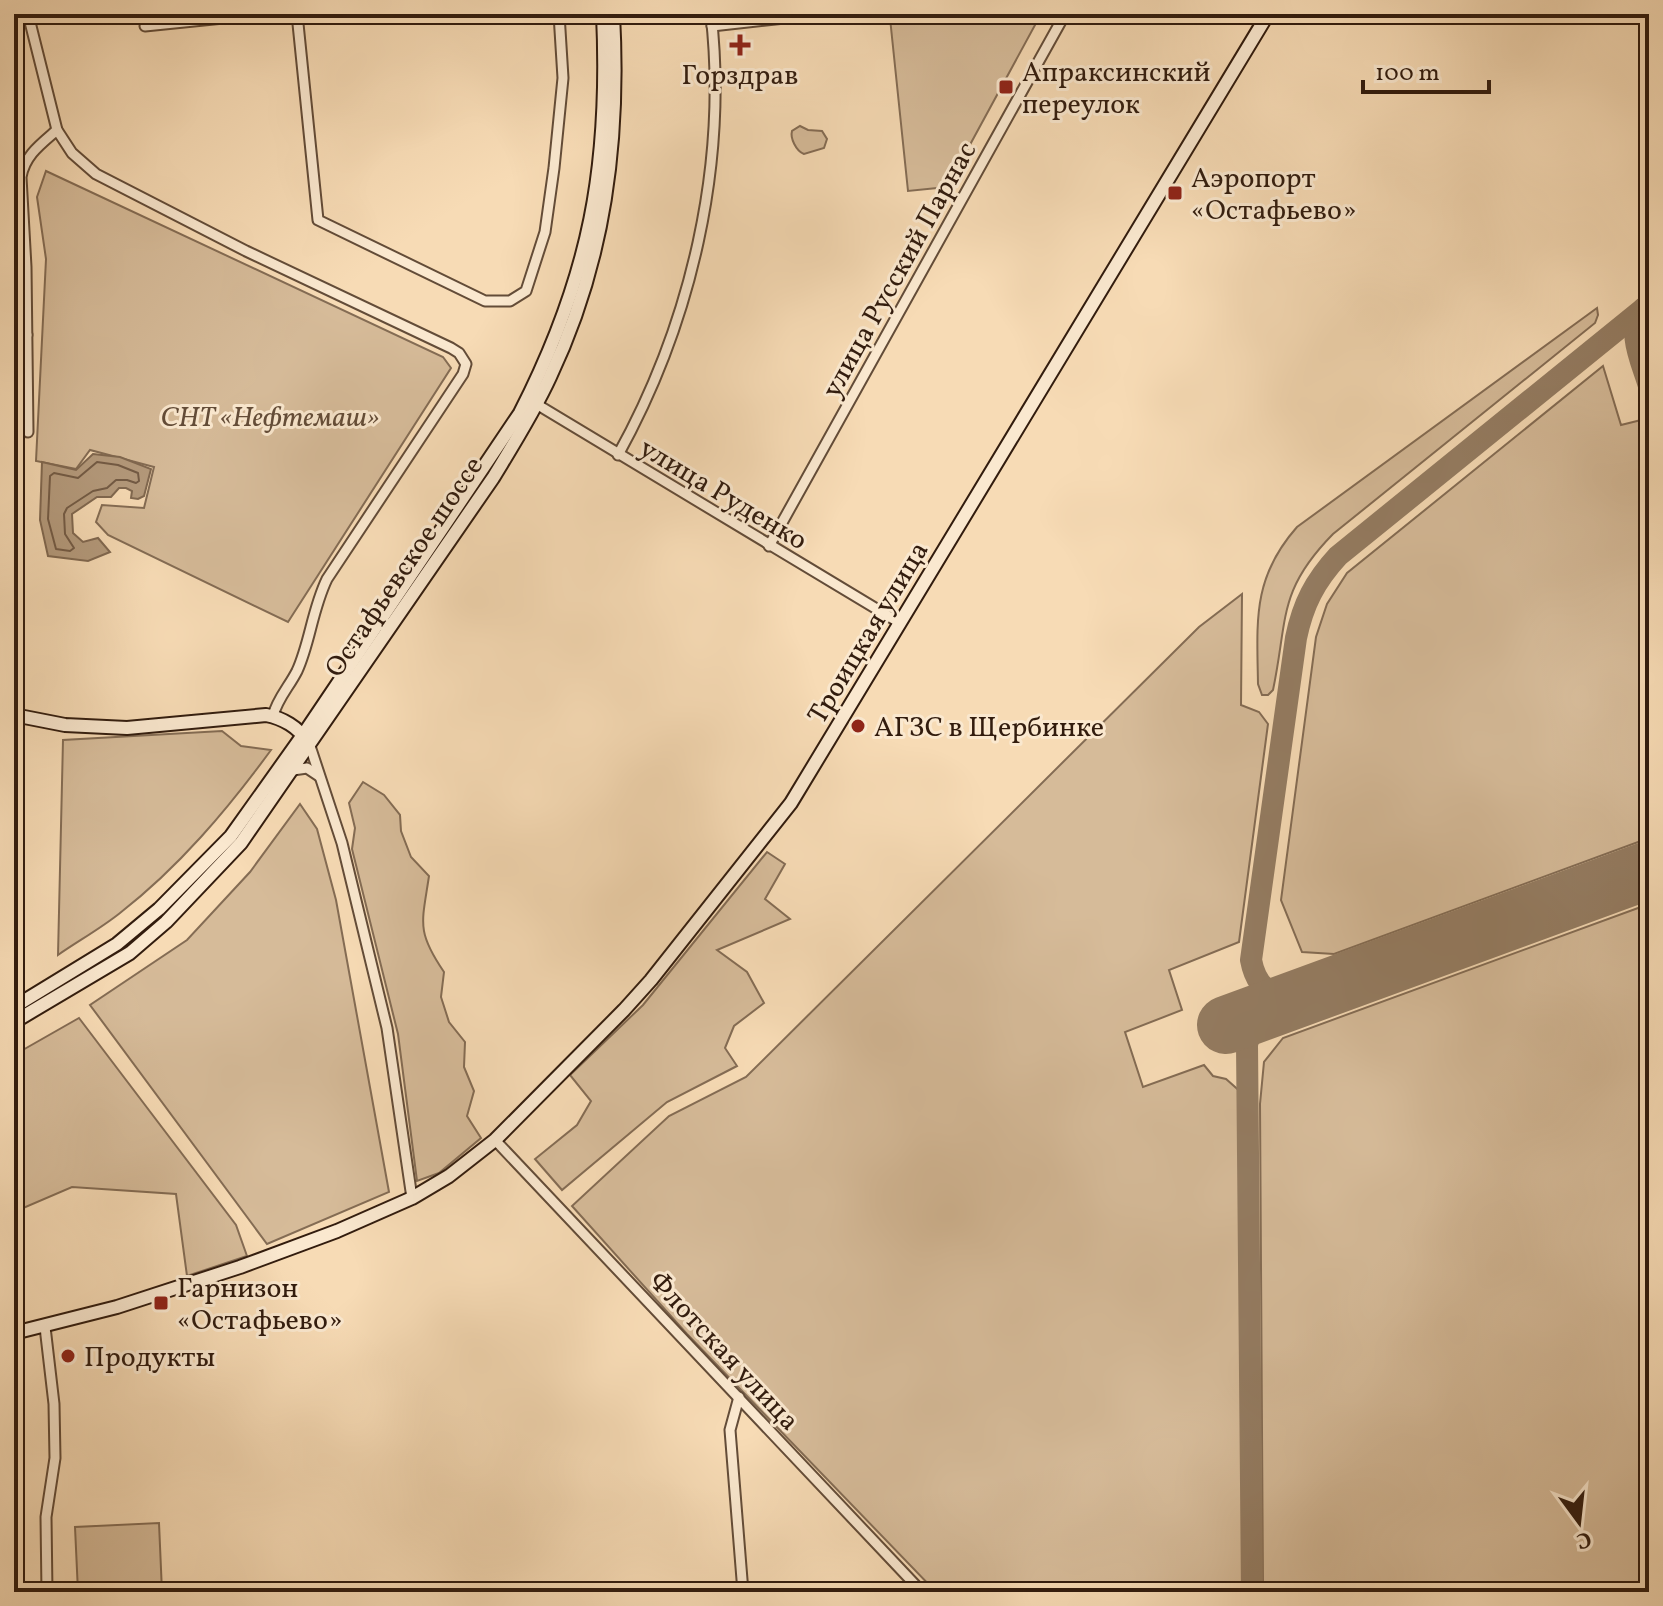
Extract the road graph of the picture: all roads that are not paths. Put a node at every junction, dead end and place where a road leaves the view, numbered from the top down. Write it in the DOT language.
graph roads {
  1 [pos="28,14"];
  2 [pos="264,14"];
  3 [pos="297,14"];
  4 [pos="559,14"];
  5 [pos="603,14"];
  6 [pos="613,14"];
  7 [pos="711,14"];
  8 [pos="822,14"];
  9 [pos="1065,14"];
  10 [pos="1268,14"];
  11 [pos="145,26"];
  12 [pos="712,26"];
  13 [pos="57,130"];
  14 [pos="14,335"];
  15 [pos="27,335"];
  16 [pos="532,401"];
  17 [pos="28,432"];
  18 [pos="618,455"];
  19 [pos="769,546"];
  20 [pos="900,623"];
  21 [pos="14,715"];
  22 [pos="273,716"];
  23 [pos="307,740"];
  24 [pos="293,770"];
  25 [pos="322,778"];
  26 [pos="14,1007"];
  27 [pos="14,1022"];
  28 [pos="495,1140"];
  29 [pos="412,1198"];
  30 [pos="45,1327"];
  31 [pos="14,1333"];
  32 [pos="739,1397"];
  33 [pos="47,1592"];
  34 [pos="743,1592"];
  35 [pos="922,1592"];
  1 -- 13 [label="street"];
  2 -- 11 [label="street"];
  3 -- 4 [label="street"];
  5 -- 16 [label="street, Остафьевское шоссе"];
  6 -- 16 [label="street, Остафьевское шоссе"];
  7 -- 12 [label="street"];
  8 -- 12 [label="street"];
  9 -- 19 [label="street, улица Русский Парнас"];
  10 -- 20 [label="street, Троицкая улица"];
  12 -- 18 [label="street"];
  13 -- 15 [label="street"];
  13 -- 22 [label="street"];
  14 -- 15 [label="street"];
  15 -- 17 [label="street"];
  16 -- 18 [label="street, улица Руденко"];
  16 -- 23 [label="street, Остафьевское шоссе"];
  18 -- 19 [label="street, улица Руденко"];
  19 -- 20 [label="street, улица Руденко"];
  20 -- 28 [label="street, Троицкая улица"];
  21 -- 22 [label="street"];
  22 -- 23 [label="street"];
  23 -- 24 [label="street, Остафьевское шоссе"];
  23 -- 25 [label="street"];
  23 -- 26 [label="street, Остафьевское шоссе"];
  24 -- 25 [label="street"];
  24 -- 27 [label="street, Остафьевское шоссе"];
  25 -- 29 [label="street"];
  28 -- 29 [label="street, Троицкая улица"];
  28 -- 32 [label="street, Флотская улица"];
  29 -- 30 [label="street, Троицкая улица"];
  30 -- 31 [label="street, Троицкая улица"];
  30 -- 33 [label="street"];
  32 -- 34 [label="street"];
  32 -- 35 [label="street, Флотская улица"];
}
